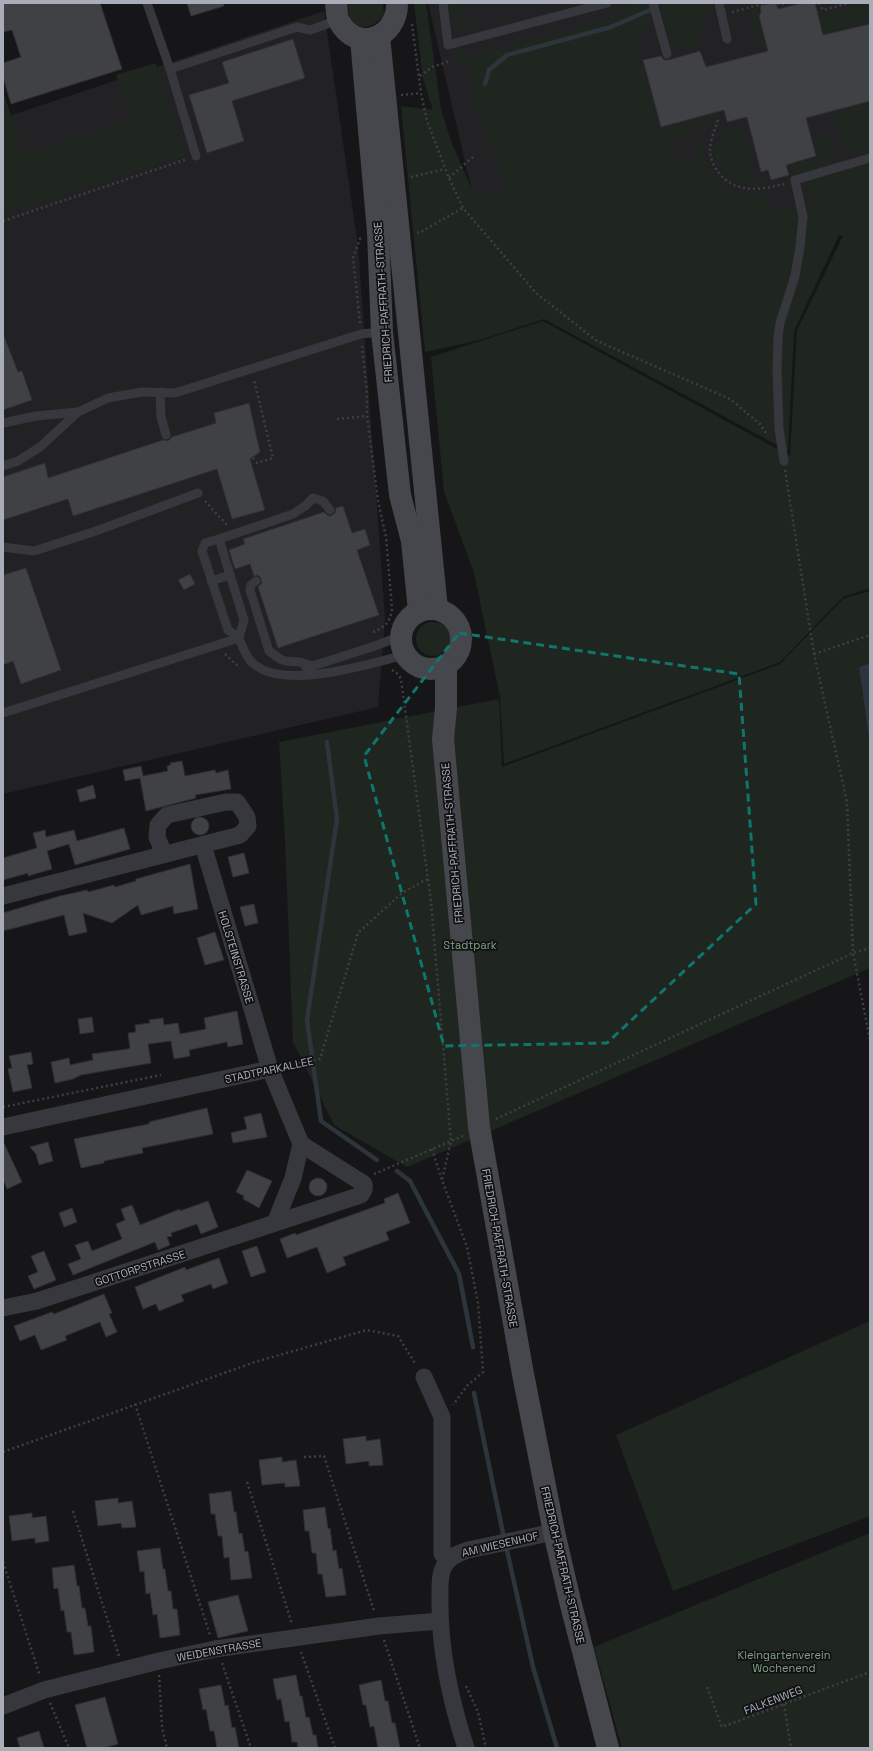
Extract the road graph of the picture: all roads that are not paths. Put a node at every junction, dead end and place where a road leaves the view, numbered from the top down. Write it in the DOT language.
graph roads {
  1 [pos="147,3"];
  2 [pos="397,3"];
  3 [pos="443,3"];
  4 [pos="607,3"];
  5 [pos="653,3"];
  6 [pos="719,3"];
  7 [pos="337,12"];
  8 [pos="370,37"];
  9 [pos="727,39"];
  10 [pos="667,54"];
  11 [pos="170,69"];
  12 [pos="196,156"];
  13 [pos="870,158"];
  14 [pos="382,332"];
  15 [pos="160,392"];
  16 [pos="78,412"];
  17 [pos="3,423"];
  18 [pos="166,435"];
  19 [pos="784,461"];
  20 [pos="3,466"];
  21 [pos="198,493"];
  22 [pos="330,510"];
  23 [pos="219,539"];
  24 [pos="3,546"];
  25 [pos="230,575"];
  26 [pos="211,581"];
  27 [pos="256,581"];
  28 [pos="238,599"];
  29 [pos="428,610"];
  30 [pos="256,612"];
  31 [pos="238,638"];
  32 [pos="403,645"];
  33 [pos="312,666"];
  34 [pos="437,667"];
  35 [pos="291,675"];
  36 [pos="3,713"];
  37 [pos="203,845"];
  38 [pos="164,854"];
  39 [pos="3,896"];
  40 [pos="270,1069"];
  41 [pos="3,1127"];
  42 [pos="301,1144"];
  43 [pos="276,1223"];
  44 [pos="3,1308"];
  45 [pos="424,1377"];
  46 [pos="554,1532"];
  47 [pos="448,1560"];
  48 [pos="440,1621"];
  49 [pos="3,1706"];
  50 [pos="466,1748"];
  51 [pos="608,1748"];
  1 -- 11 [label="lane"];
  2 -- 8 [label="main road"];
  3 -- 4 [label="lane"];
  5 -- 10 [label="lane"];
  6 -- 9 [label="lane"];
  7 -- 8 [label="main road"];
  7 -- 11 [label="lane"];
  8 -- 14 [label="main road, FRIEDRICH-PAFFRATH-STRASSE"];
  8 -- 29 [label="main road, FRIEDRICH-PAFFRATH-STRASSE"];
  11 -- 12 [label="lane"];
  13 -- 19 [label="lane"];
  14 -- 15 [label="lane"];
  14 -- 29 [label="main road, FRIEDRICH-PAFFRATH-STRASSE"];
  15 -- 16 [label="lane"];
  15 -- 18 [label="lane"];
  16 -- 17 [label="lane"];
  16 -- 20 [label="lane"];
  21 -- 24 [label="lane"];
  22 -- 23 [label="lane"];
  23 -- 25 [label="lane"];
  23 -- 26 [label="lane"];
  25 -- 26 [label="lane"];
  25 -- 28 [label="lane"];
  26 -- 31 [label="lane"];
  27 -- 30 [label="lane"];
  28 -- 30 [label="lane"];
  28 -- 31 [label="lane"];
  29 -- 32 [label="main road"];
  29 -- 34 [label="main road"];
  30 -- 33 [label="lane"];
  31 -- 35 [label="lane"];
  31 -- 36 [label="lane"];
  32 -- 33 [label="lane"];
  32 -- 34 [label="main road"];
  32 -- 35 [label="lane"];
  33 -- 35 [label="lane"];
  34 -- 46 [label="main road, FRIEDRICH-PAFFRATH-STRASSE"];
  37 -- 38 [label="street"];
  37 -- 38 [label="street"];
  37 -- 40 [label="street, HOLSTEINSTRASSE"];
  38 -- 39 [label="street"];
  40 -- 41 [label="street, STADTPARKALLEE"];
  40 -- 42 [label="street"];
  42 -- 43 [label="street"];
  42 -- 43 [label="street, GOTTORPSTRASSE"];
  43 -- 44 [label="street, GOTTORPSTRASSE"];
  45 -- 47 [label="street"];
  46 -- 47 [label="street, AM WIESENHOF"];
  46 -- 51 [label="main road, FRIEDRICH-PAFFRATH-STRASSE"];
  47 -- 48 [label="street, AM WIESENHOF"];
  48 -- 49 [label="street, WEIDENSTRASSE"];
  48 -- 50 [label="street, AM WIESENHOF"];
}
